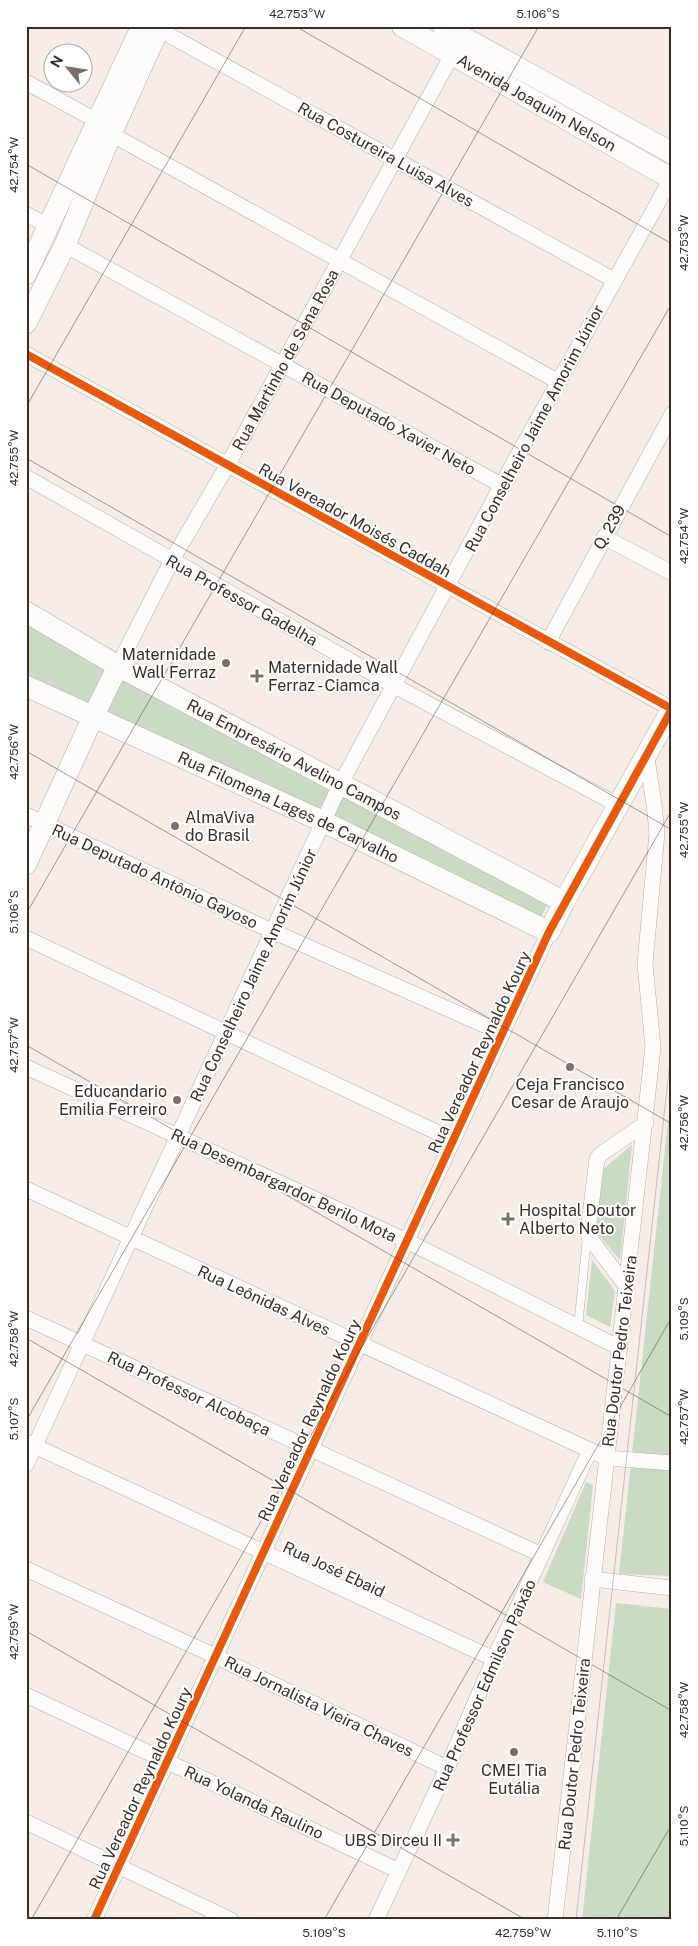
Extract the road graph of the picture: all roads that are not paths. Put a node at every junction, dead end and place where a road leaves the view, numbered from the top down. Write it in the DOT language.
graph roads {
  1 [pos="402,26"];
  2 [pos="443,26"];
  3 [pos="153,27"];
  4 [pos="452,55"];
  5 [pos="26,82"];
  6 [pos="104,128"];
  7 [pos="672,153"];
  8 [pos="395,159"];
  9 [pos="672,179"];
  10 [pos="26,214"];
  11 [pos="48,226"];
  12 [pos="65,245"];
  13 [pos="339,261"];
  14 [pos="26,274"];
  15 [pos="614,280"];
  16 [pos="26,323"];
  17 [pos="26,354"];
  18 [pos="282,364"];
  19 [pos="559,382"];
  20 [pos="672,414"];
  21 [pos="227,466"];
  22 [pos="26,477"];
  23 [pos="502,486"];
  24 [pos="604,537"];
  25 [pos="172,560"];
  26 [pos="672,572"];
  27 [pos="448,587"];
  28 [pos="26,612"];
  29 [pos="548,642"];
  30 [pos="118,666"];
  31 [pos="393,685"];
  32 [pos="26,686"];
  33 [pos="672,709"];
  34 [pos="93,717"];
  35 [pos="646,752"];
  36 [pos="341,783"];
  37 [pos="618,805"];
  38 [pos="36,820"];
  39 [pos="324,822"];
  40 [pos="26,864"];
  41 [pos="564,902"];
  42 [pos="273,931"];
  43 [pos="549,932"];
  44 [pos="26,938"];
  45 [pos="226,1033"];
  46 [pos="502,1033"];
  47 [pos="26,1067"];
  48 [pos="646,1123"];
  49 [pos="178,1136"];
  50 [pos="453,1140"];
  51 [pos="26,1189"];
  52 [pos="588,1231"];
  53 [pos="132,1238"];
  54 [pos="407,1241"];
  55 [pos="627,1287"];
  56 [pos="26,1318"];
  57 [pos="578,1327"];
  58 [pos="83,1344"];
  59 [pos="359,1344"];
  60 [pos="620,1348"];
  61 [pos="31,1444"];
  62 [pos="311,1449"];
  63 [pos="590,1450"];
  64 [pos="607,1458"];
  65 [pos="672,1463"];
  66 [pos="26,1465"];
  67 [pos="264,1552"];
  68 [pos="542,1556"];
  69 [pos="26,1569"];
  70 [pos="592,1579"];
  71 [pos="672,1588"];
  72 [pos="215,1656"];
  73 [pos="494,1659"];
  74 [pos="26,1695"];
  75 [pos="167,1761"];
  76 [pos="447,1768"];
  77 [pos="26,1822"];
  78 [pos="118,1867"];
  79 [pos="399,1871"];
  80 [pos="94,1920"];
  81 [pos="231,1920"];
  82 [pos="376,1920"];
  83 [pos="555,1920"];
  1 -- 4 [label="street, Avenida Joaquim Nelson"];
  2 -- 7 [label="street, Avenida Joaquim Nelson"];
  3 -- 6 [label="street"];
  3 -- 8 [label="street, Rua Costureira Luisa Alves"];
  4 -- 8 [label="street, Rua Martinho de Sena Rosa"];
  4 -- 9 [label="street, Avenida Joaquim Nelson"];
  5 -- 6 [label="street"];
  6 -- 11 [label="street"];
  6 -- 12 [label="street"];
  6 -- 13 [label="street"];
  8 -- 13 [label="street, Rua Martinho de Sena Rosa"];
  8 -- 15 [label="street, Rua Costureira Luisa Alves"];
  9 -- 15 [label="street, Rua Conselheiro Jaime Amorim Júnior"];
  10 -- 11 [label="street"];
  11 -- 14 [label="street"];
  12 -- 16 [label="street"];
  12 -- 18 [label="street, Rua Deputado Xavier Neto"];
  13 -- 18 [label="street, Rua Martinho de Sena Rosa"];
  13 -- 19 [label="street"];
  15 -- 19 [label="street, Rua Conselheiro Jaime Amorim Júnior"];
  17 -- 21 [label="street, Rua Vereador Moisés Caddah"];
  18 -- 21 [label="street, Rua Martinho de Sena Rosa"];
  18 -- 23 [label="street, Rua Deputado Xavier Neto"];
  19 -- 23 [label="street, Rua Conselheiro Jaime Amorim Júnior"];
  20 -- 24 [label="street, Q. 239"];
  21 -- 25 [label="street, Rua Martinho de Sena Rosa"];
  21 -- 27 [label="street, Rua Vereador Moisés Caddah"];
  22 -- 25 [label="street, Rua Professor Gadelha"];
  23 -- 27 [label="street, Rua Conselheiro Jaime Amorim Júnior"];
  24 -- 26 [label="street"];
  24 -- 29 [label="street, Q. 239"];
  25 -- 30 [label="street, Rua Martinho de Sena Rosa"];
  25 -- 31 [label="street, Rua Professor Gadelha"];
  27 -- 29 [label="street, Rua Vereador Moisés Caddah"];
  27 -- 31 [label="street, Rua Conselheiro Jaime Amorim Júnior"];
  28 -- 30 [label="street, Rua Empresário Avelino Campos"];
  29 -- 33 [label="street, Rua Vereador Moisés Caddah"];
  30 -- 34 [label="street"];
  30 -- 36 [label="street, Rua Empresário Avelino Campos"];
  31 -- 36 [label="street, Rua Conselheiro Jaime Amorim Júnior"];
  31 -- 37 [label="street, Rua Professor Gadelha"];
  32 -- 34 [label="street, Rua Filomena Lages de Carvalho"];
  33 -- 35 [label="street"];
  34 -- 38 [label="street"];
  34 -- 39 [label="street, Rua Filomena Lages de Carvalho"];
  35 -- 37 [label="street"];
  35 -- 48 [label="street, Rua Doutor Pedro Teixeira"];
  36 -- 39 [label="street, Rua Conselheiro Jaime Amorim Júnior"];
  36 -- 41 [label="street, Rua Empresário Avelino Campos"];
  37 -- 41 [label="street"];
  38 -- 40 [label="street"];
  38 -- 42 [label="street, Rua Deputado Antônio Gayoso"];
  39 -- 42 [label="street, Rua Conselheiro Jaime Amorim Júnior"];
  39 -- 43 [label="street, Rua Filomena Lages de Carvalho"];
  41 -- 43 [label="street"];
  42 -- 45 [label="street, Rua Conselheiro Jaime Amorim Júnior"];
  42 -- 46 [label="street, Rua Deputado Antônio Gayoso"];
  43 -- 46 [label="street, Rua Vereador Reynaldo Koury"];
  44 -- 45 [label="street"];
  45 -- 49 [label="street, Rua Conselheiro Jaime Amorim Júnior"];
  45 -- 50 [label="street"];
  46 -- 50 [label="street, Rua Vereador Reynaldo Koury"];
  47 -- 49 [label="street, Rua Desembargardor Berilo Mota"];
  48 -- 52 [label="street"];
  48 -- 55 [label="street, Rua Doutor Pedro Teixeira"];
  49 -- 53 [label="street, Rua Conselheiro Jaime Amorim Júnior"];
  49 -- 54 [label="street, Rua Desembargardor Berilo Mota"];
  50 -- 54 [label="street, Rua Vereador Reynaldo Koury"];
  51 -- 53 [label="street, Rua Leônidas Alves"];
  52 -- 55 [label="street"];
  52 -- 57 [label="lane"];
  53 -- 58 [label="street, Rua Conselheiro Jaime Amorim Júnior"];
  53 -- 59 [label="street, Rua Leônidas Alves"];
  54 -- 57 [label="street, Rua Desembargardor Berilo Mota"];
  54 -- 59 [label="street, Rua Vereador Reynaldo Koury"];
  55 -- 60 [label="street, Rua Doutor Pedro Teixeira"];
  56 -- 58 [label="street, Rua Professor Alcobaça"];
  57 -- 60 [label="street, Rua Desembargardor Berilo Mota"];
  58 -- 61 [label="street, Rua Conselheiro Jaime Amorim Júnior"];
  58 -- 62 [label="street, Rua Professor Alcobaça"];
  59 -- 62 [label="street, Rua Vereador Reynaldo Koury"];
  59 -- 63 [label="street, Rua Leônidas Alves"];
  60 -- 64 [label="street, Rua Doutor Pedro Teixeira"];
  61 -- 66 [label="street, Rua Conselheiro Jaime Amorim Júnior"];
  61 -- 67 [label="street, Rua José Ebaid"];
  62 -- 67 [label="street, Rua Vereador Reynaldo Koury"];
  62 -- 68 [label="street, Rua Professor Alcobaça"];
  63 -- 64 [label="street, Rua Leônidas Alves"];
  63 -- 68 [label="street, Rua Professor Edmilson Paixão"];
  64 -- 65 [label="street, Rua Leônidas Alves"];
  64 -- 70 [label="street, Rua Doutor Pedro Teixeira"];
  67 -- 72 [label="street, Rua Vereador Reynaldo Koury"];
  67 -- 73 [label="street, Rua José Ebaid"];
  68 -- 73 [label="street, Rua Professor Edmilson Paixão"];
  69 -- 72 [label="street, Rua Jornalista Vieira Chaves"];
  70 -- 71 [label="street"];
  70 -- 83 [label="street, Rua Doutor Pedro Teixeira"];
  72 -- 75 [label="street, Rua Vereador Reynaldo Koury"];
  72 -- 76 [label="street, Rua Jornalista Vieira Chaves"];
  73 -- 76 [label="street, Rua Professor Edmilson Paixão"];
  74 -- 75 [label="street, Rua Yolanda Raulino"];
  75 -- 78 [label="street, Rua Vereador Reynaldo Koury"];
  75 -- 79 [label="street, Rua Yolanda Raulino"];
  76 -- 79 [label="street, Rua Professor Edmilson Paixão"];
  77 -- 78 [label="street"];
  78 -- 80 [label="street, Rua Vereador Reynaldo Koury"];
  78 -- 81 [label="street"];
  79 -- 82 [label="street, Rua Professor Edmilson Paixão"];
}
